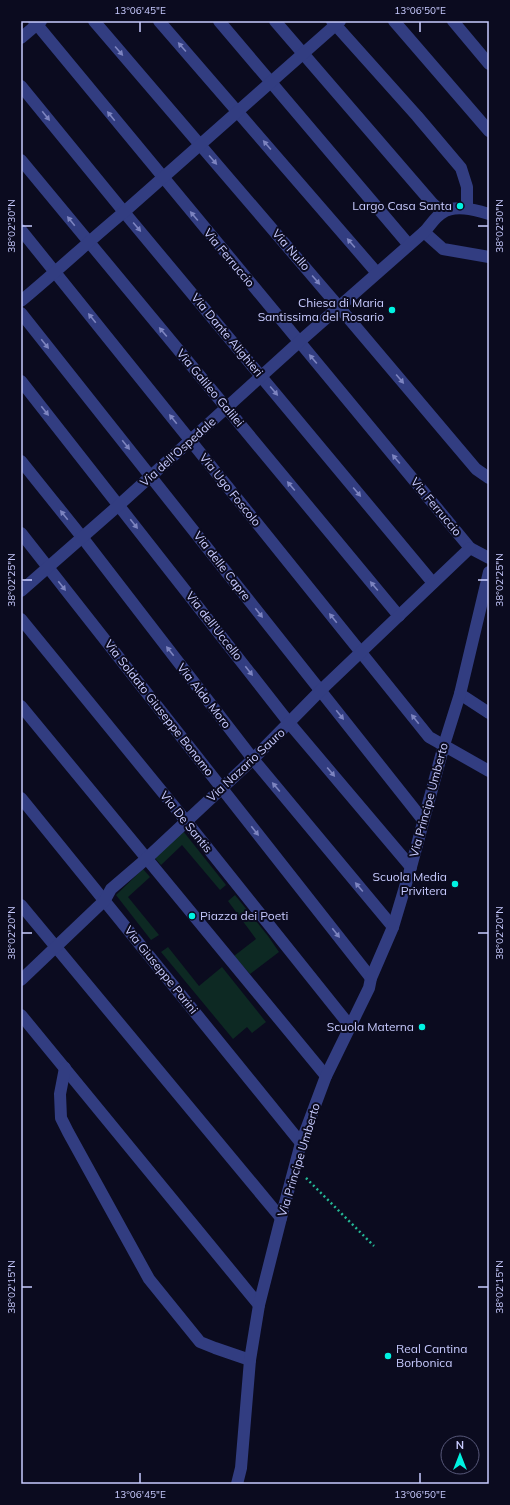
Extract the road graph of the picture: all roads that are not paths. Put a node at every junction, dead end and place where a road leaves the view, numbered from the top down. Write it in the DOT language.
graph roads {
  1 [pos="94,21"];
  2 [pos="159,21"];
  3 [pos="219,21"];
  4 [pos="274,21"];
  5 [pos="394,21"];
  6 [pos="453,21"];
  7 [pos="37,22"];
  8 [pos="335,22"];
  9 [pos="21,38"];
  10 [pos="302,54"];
  11 [pos="489,64"];
  12 [pos="269,82"];
  13 [pos="21,86"];
  14 [pos="237,111"];
  15 [pos="489,132"];
  16 [pos="200,144"];
  17 [pos="21,160"];
  18 [pos="162,177"];
  19 [pos="467,208"];
  20 [pos="124,212"];
  21 [pos="442,212"];
  22 [pos="489,214"];
  23 [pos="21,230"];
  24 [pos="424,232"];
  25 [pos="88,242"];
  26 [pos="409,245"];
  27 [pos="489,257"];
  28 [pos="56,273"];
  29 [pos="377,273"];
  30 [pos="21,301"];
  31 [pos="339,307"];
  32 [pos="21,313"];
  33 [pos="299,342"];
  34 [pos="262,376"];
  35 [pos="21,381"];
  36 [pos="226,408"];
  37 [pos="190,441"];
  38 [pos="21,461"];
  39 [pos="150,476"];
  40 [pos="489,478"];
  41 [pos="119,505"];
  42 [pos="21,533"];
  43 [pos="82,537"];
  44 [pos="470,548"];
  45 [pos="489,558"];
  46 [pos="48,567"];
  47 [pos="489,572"];
  48 [pos="433,584"];
  49 [pos="21,591"];
  50 [pos="485,608"];
  51 [pos="399,616"];
  52 [pos="21,619"];
  53 [pos="361,652"];
  54 [pos="320,691"];
  55 [pos="460,694"];
  56 [pos="21,706"];
  57 [pos="488,710"];
  58 [pos="290,724"];
  59 [pos="444,745"];
  60 [pos="253,760"];
  61 [pos="489,771"];
  62 [pos="222,789"];
  63 [pos="22,800"];
  64 [pos="423,820"];
  65 [pos="186,821"];
  66 [pos="146,859"];
  67 [pos="410,867"];
  68 [pos="105,900"];
  69 [pos="21,905"];
  70 [pos="393,927"];
  71 [pos="56,946"];
  72 [pos="371,978"];
  73 [pos="21,980"];
  74 [pos="21,1014"];
  75 [pos="350,1026"];
  76 [pos="65,1068"];
  77 [pos="326,1076"];
  78 [pos="301,1143"];
  79 [pos="281,1218"];
  80 [pos="259,1305"];
  81 [pos="250,1360"];
  82 [pos="237,1484"];
  1 -- 16 [label="street, Via Nullo, one-way"];
  14 -- 2 [label="street, one-way"];
  3 -- 12 [label="street"];
  4 -- 10 [label="street"];
  5 -- 15 [label="street"];
  6 -- 11 [label="street"];
  7 -- 9 [label="street"];
  18 -- 7 [label="street, Via Ferruccio, one-way"];
  8 -- 10 [label="street"];
  8 -- 19 [label="street"];
  10 -- 12 [label="street"];
  10 -- 21 [label="street"];
  12 -- 14 [label="street"];
  12 -- 26 [label="street"];
  13 -- 20 [label="street, Via Dante Alighieri, one-way"];
  14 -- 16 [label="street"];
  29 -- 14 [label="street, one-way"];
  16 -- 18 [label="street"];
  16 -- 31 [label="street, Via Nullo, one-way"];
  25 -- 17 [label="street, Via Galileo Galilei, one-way"];
  18 -- 20 [label="street"];
  33 -- 18 [label="street, Via Ferruccio, one-way"];
  19 -- 21 [label="street"];
  19 -- 22 [label="street"];
  20 -- 25 [label="street"];
  20 -- 34 [label="street, Via Dante Alighieri, one-way"];
  21 -- 24 [label="street"];
  23 -- 28 [label="street, Via Ugo Foscolo"];
  24 -- 26 [label="street, Via dell'Ospedale"];
  24 -- 27 [label="street"];
  25 -- 28 [label="street"];
  36 -- 25 [label="street, Via Galileo Galilei, one-way"];
  26 -- 29 [label="street, Via dell'Ospedale"];
  28 -- 30 [label="street"];
  37 -- 28 [label="street, Via Ugo Foscolo, one-way"];
  29 -- 31 [label="street, Via dell'Ospedale"];
  31 -- 33 [label="street, Via dell'Ospedale"];
  31 -- 40 [label="street, Via Nullo, one-way"];
  32 -- 39 [label="street, Via delle Capre, one-way"];
  33 -- 34 [label="street, Via dell'Ospedale"];
  44 -- 33 [label="street, Via Ferruccio, one-way"];
  34 -- 36 [label="street, Via dell'Ospedale"];
  34 -- 48 [label="street, Via Dante Alighieri, one-way"];
  35 -- 41 [label="street, Via dell'Uccello, one-way"];
  36 -- 37 [label="street, Via dell'Ospedale"];
  51 -- 36 [label="street, Via Galileo Galilei, one-way"];
  37 -- 39 [label="street, Via dell'Ospedale"];
  53 -- 37 [label="street, Via Ugo Foscolo, one-way"];
  43 -- 38 [label="street, Via Aldo Moro, one-way"];
  39 -- 41 [label="street, Via dell'Ospedale"];
  39 -- 54 [label="street, Via delle Capre, one-way"];
  41 -- 43 [label="street, Via dell'Ospedale"];
  41 -- 58 [label="street, Via dell'Uccello, one-way"];
  42 -- 46 [label="street, Via Soldato Giuseppe Bonomo"];
  43 -- 46 [label="street, Via dell'Ospedale"];
  60 -- 43 [label="street, Via Aldo Moro, one-way"];
  44 -- 45 [label="street, Via Ferruccio"];
  44 -- 48 [label="street, Via Nazario Sauro"];
  46 -- 49 [label="street, Via dell'Ospedale"];
  46 -- 62 [label="street, Via Soldato Giuseppe Bonomo, one-way"];
  47 -- 50 [label="street, Via Principe Umberto"];
  48 -- 51 [label="street, Via Nazario Sauro"];
  50 -- 55 [label="street, Via Principe Umberto"];
  51 -- 53 [label="street, Via Nazario Sauro"];
  52 -- 65 [label="street, Via De Santis"];
  53 -- 54 [label="street, Via Nazario Sauro"];
  59 -- 53 [label="street, Via Ugo Foscolo, one-way"];
  54 -- 58 [label="street, Via Nazario Sauro"];
  54 -- 64 [label="street, Via delle Capre, one-way"];
  55 -- 57 [label="street"];
  55 -- 59 [label="street, Via Principe Umberto"];
  56 -- 66 [label="street"];
  58 -- 60 [label="street, Via Nazario Sauro"];
  58 -- 67 [label="street, Via dell'Uccello, one-way"];
  59 -- 61 [label="street, Via Ugo Foscolo"];
  59 -- 64 [label="street, Via Principe Umberto"];
  60 -- 62 [label="street, Via Nazario Sauro"];
  70 -- 60 [label="street, Via Aldo Moro, one-way"];
  62 -- 65 [label="street, Via Nazario Sauro"];
  62 -- 72 [label="street, Via Soldato Giuseppe Bonomo, one-way"];
  63 -- 68 [label="street, Via Giuseppe Parini"];
  64 -- 67 [label="street, Via Principe Umberto"];
  65 -- 66 [label="street, Via Nazario Sauro"];
  65 -- 75 [label="street, Via De Santis"];
  66 -- 68 [label="street, Via Nazario Sauro"];
  66 -- 77 [label="street"];
  67 -- 70 [label="street, Via Principe Umberto"];
  68 -- 71 [label="street, Via Nazario Sauro"];
  68 -- 78 [label="street, Via Giuseppe Parini"];
  69 -- 71 [label="street"];
  70 -- 72 [label="street, Via Principe Umberto"];
  71 -- 73 [label="street, Via Nazario Sauro"];
  71 -- 79 [label="street"];
  72 -- 75 [label="street, Via Principe Umberto"];
  74 -- 76 [label="street"];
  75 -- 77 [label="street, Via Principe Umberto"];
  76 -- 80 [label="street"];
  76 -- 81 [label="street"];
  77 -- 78 [label="street, Via Principe Umberto"];
  78 -- 79 [label="street, Via Principe Umberto"];
  79 -- 80 [label="street, Via Principe Umberto"];
  80 -- 81 [label="street, Via Principe Umberto"];
  81 -- 82 [label="street, Via Principe Umberto"];
}
